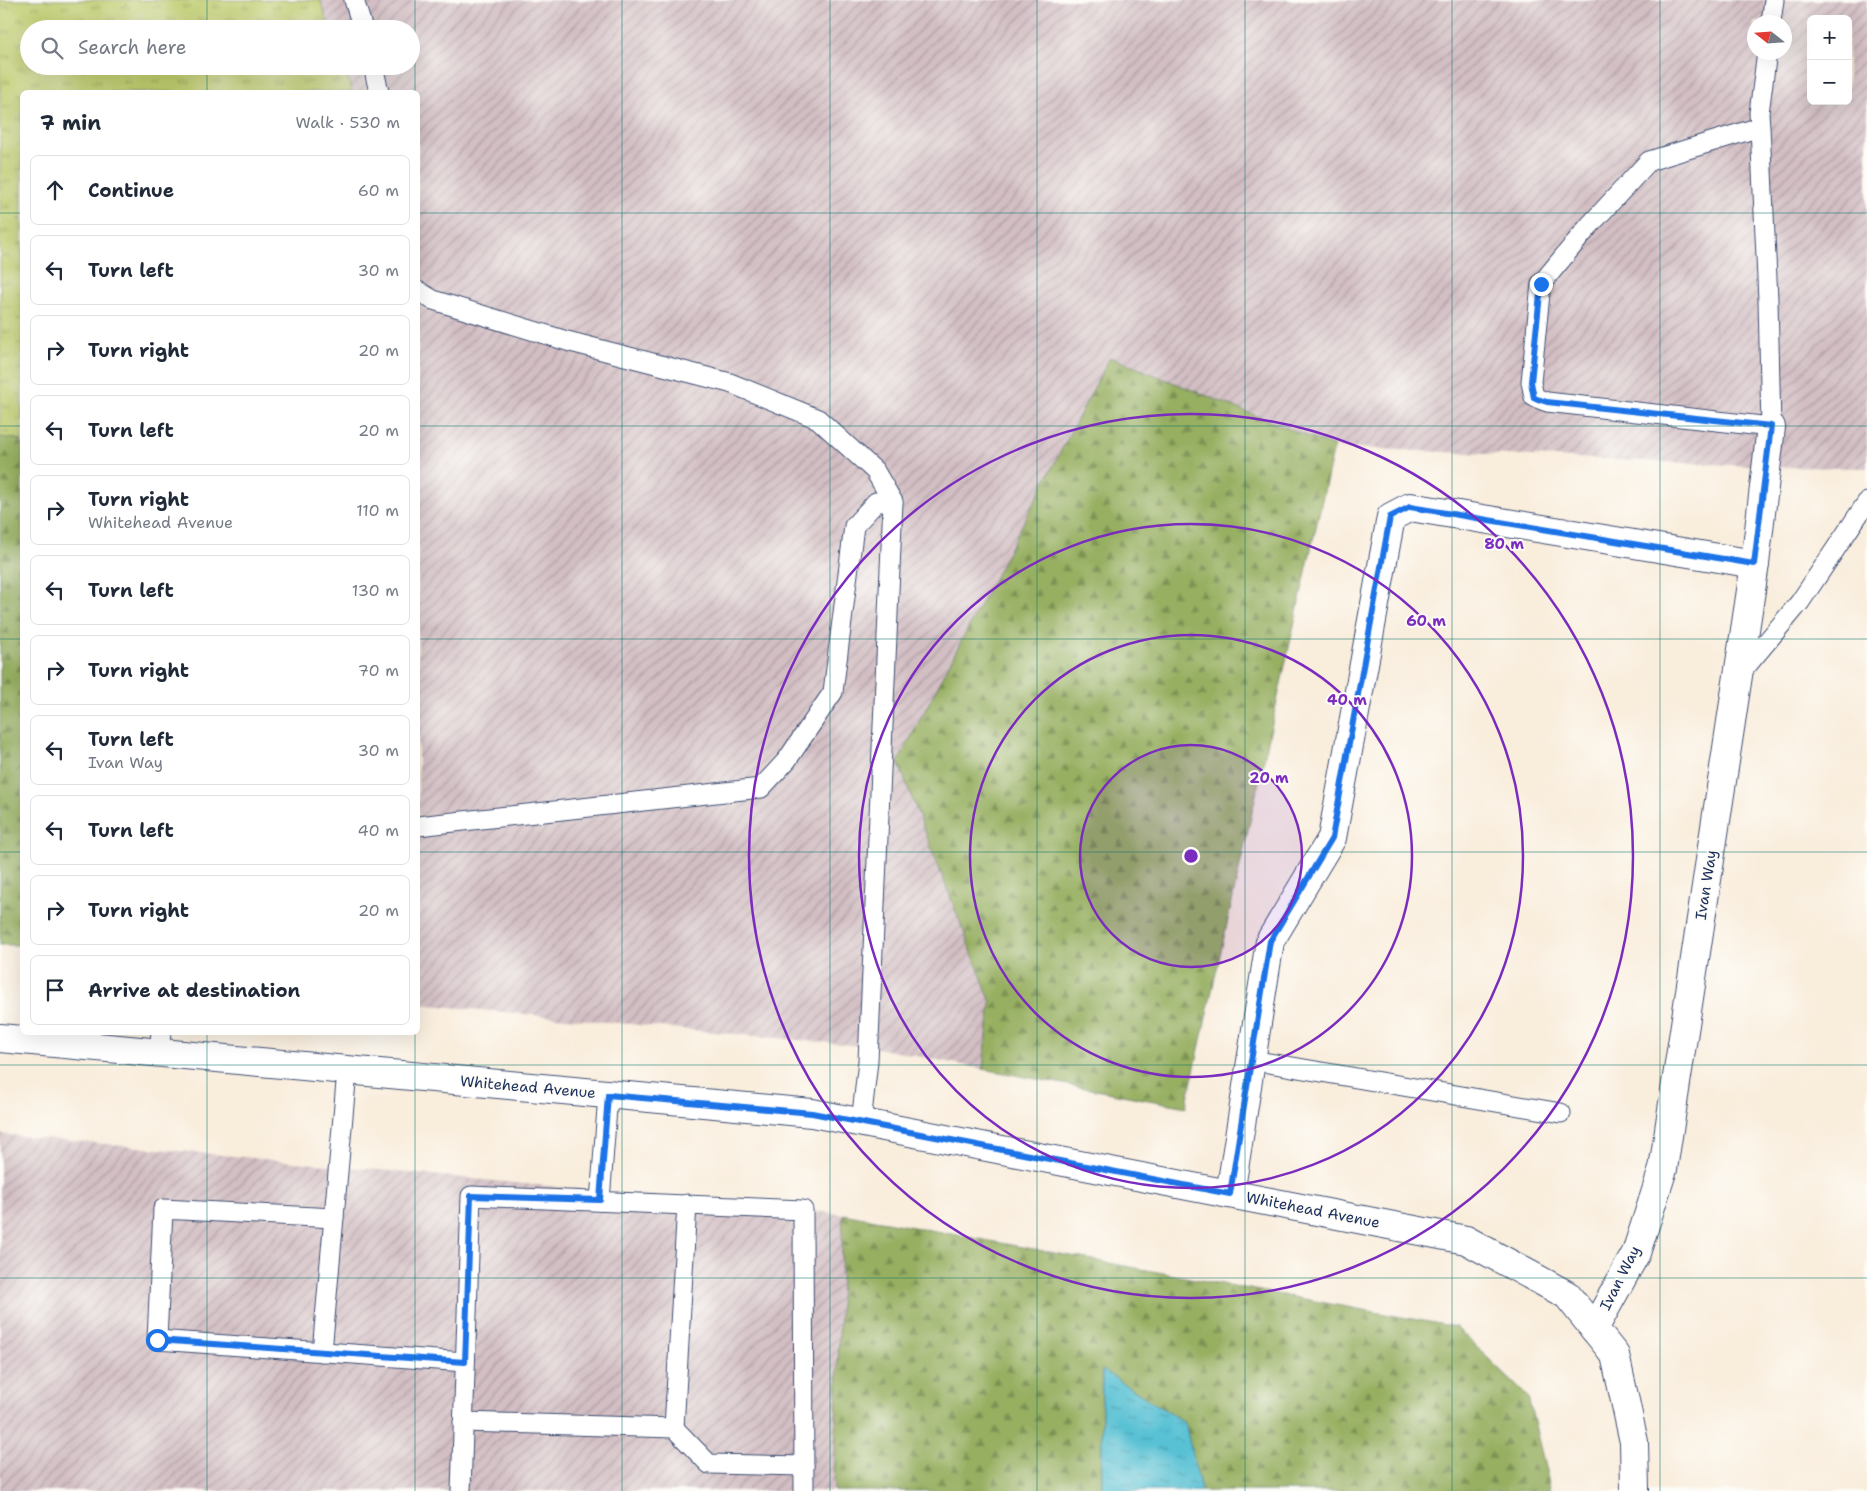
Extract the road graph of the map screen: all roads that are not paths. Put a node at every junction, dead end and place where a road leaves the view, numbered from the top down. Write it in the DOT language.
graph roads {
  1 [pos="354,0"];
  2 [pos="1774,0"];
  3 [pos="1772,15"];
  4 [pos="360,20"];
  5 [pos="1766,60"];
  6 [pos="375,75"];
  7 [pos="379,90"];
  8 [pos="1760,127"];
  9 [pos="420,292"];
  10 [pos="1771,426"];
  11 [pos="893,502"];
  12 [pos="1867,502"];
  13 [pos="1754,564"];
  14 [pos="1737,678"];
  15 [pos="420,826"];
  16 [pos="0,1038"];
  17 [pos="160,1043"];
  18 [pos="1251,1060"];
  19 [pos="347,1071"];
  20 [pos="608,1095"];
  21 [pos="1561,1113"];
  22 [pos="861,1123"];
  23 [pos="1230,1194"];
  24 [pos="600,1200"];
  25 [pos="687,1204"];
  26 [pos="334,1218"];
  27 [pos="1594,1329"];
  28 [pos="322,1352"];
  29 [pos="465,1362"];
  30 [pos="463,1422"];
  31 [pos="674,1428"];
  32 [pos="804,1466"];
  33 [pos="460,1491"];
  34 [pos="804,1491"];
  35 [pos="1634,1491"];
  1 -- 4 [label="lane"];
  2 -- 3 [label="lane"];
  5 -- 8 [label="lane"];
  6 -- 7 [label="lane"];
  8 -- 10 [label="lane"];
  8 -- 10 [label="lane"];
  9 -- 11 [label="lane"];
  10 -- 13 [label="street, Ivan Way"];
  11 -- 15 [label="lane"];
  11 -- 22 [label="lane"];
  12 -- 14 [label="lane"];
  13 -- 14 [label="street, Ivan Way"];
  13 -- 18 [label="street"];
  14 -- 27 [label="street, Ivan Way"];
  16 -- 17 [label="street, Whitehead Avenue"];
  17 -- 19 [label="street, Whitehead Avenue"];
  18 -- 21 [label="lane"];
  18 -- 23 [label="street"];
  19 -- 20 [label="street, Whitehead Avenue"];
  19 -- 26 [label="lane"];
  20 -- 22 [label="street, Whitehead Avenue"];
  20 -- 24 [label="lane"];
  22 -- 23 [label="street, Whitehead Avenue"];
  23 -- 27 [label="street, Whitehead Avenue"];
  24 -- 25 [label="lane"];
  24 -- 29 [label="lane"];
  25 -- 31 [label="lane"];
  25 -- 32 [label="lane"];
  26 -- 28 [label="lane"];
  26 -- 28 [label="lane"];
  27 -- 35 [label="street, Whitehead Avenue"];
  28 -- 29 [label="lane"];
  29 -- 30 [label="lane"];
  30 -- 31 [label="lane"];
  30 -- 33 [label="lane"];
  31 -- 32 [label="lane"];
  32 -- 34 [label="lane"];
}
